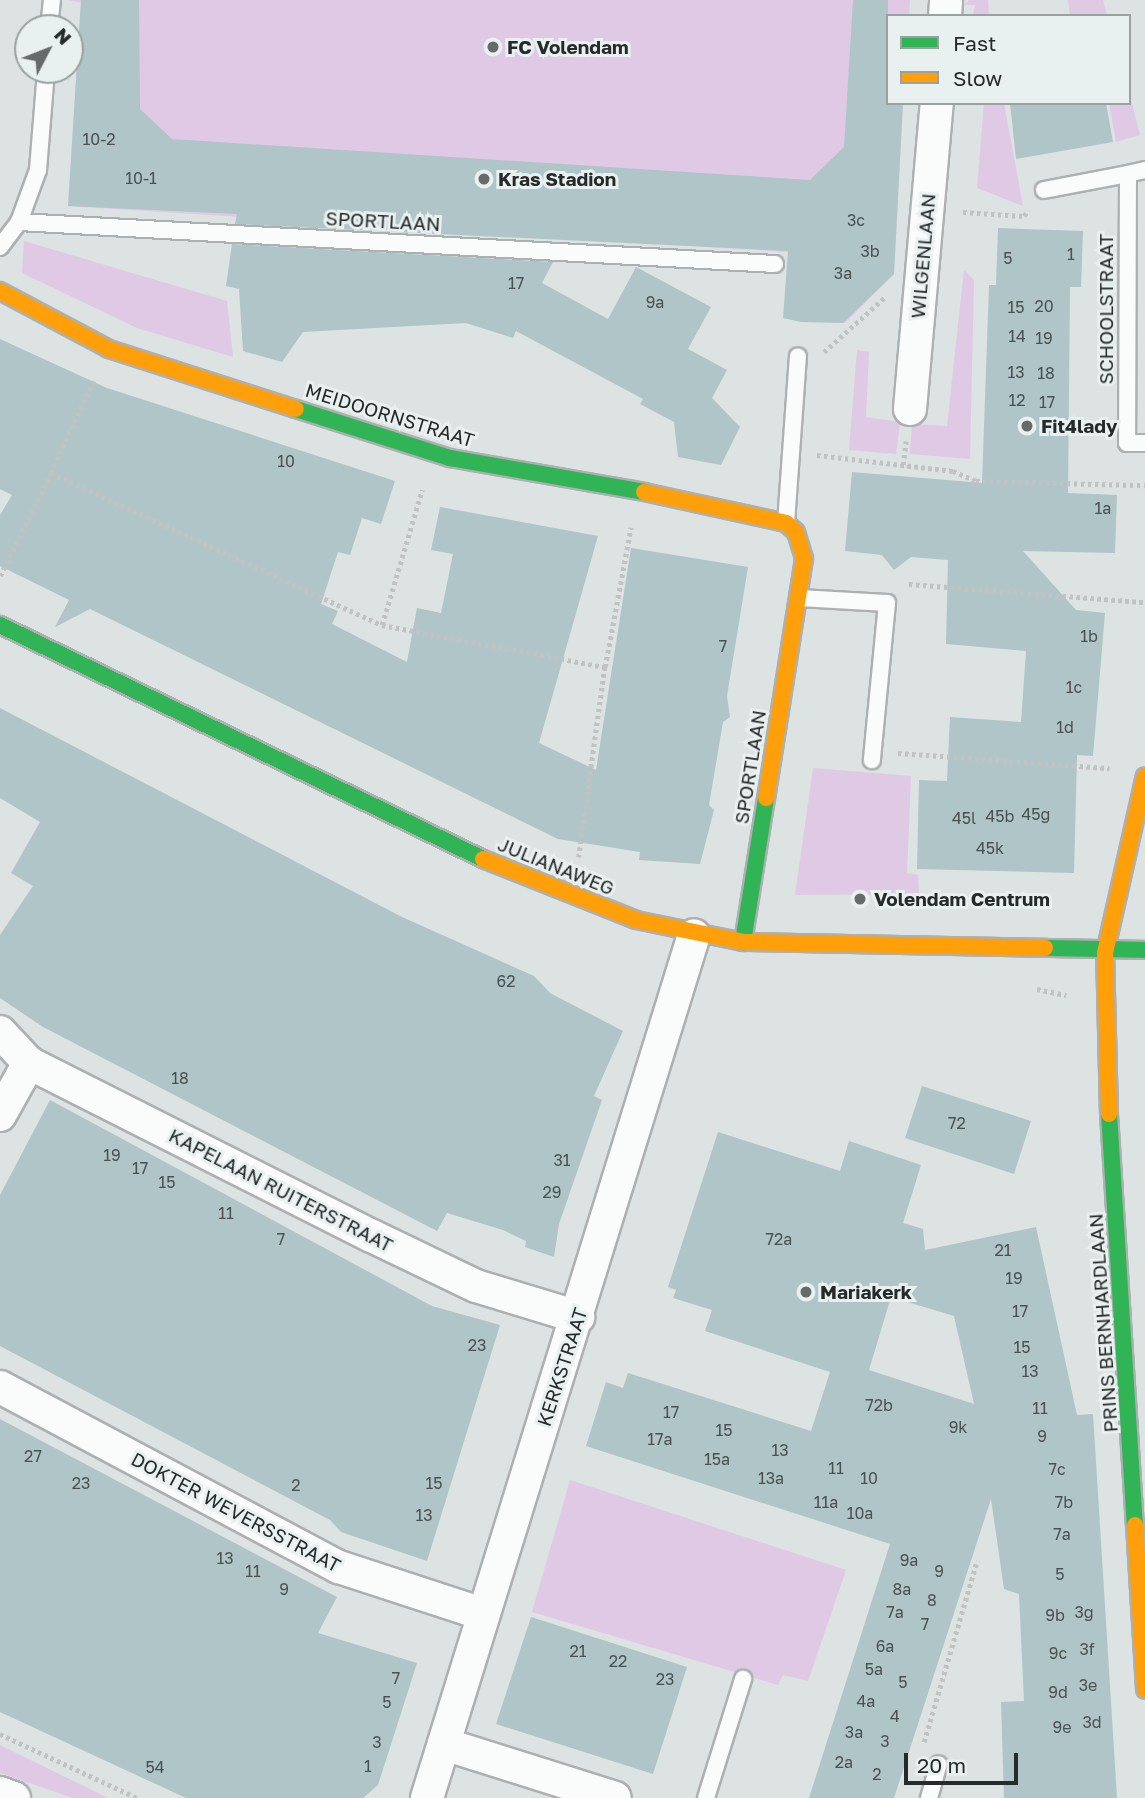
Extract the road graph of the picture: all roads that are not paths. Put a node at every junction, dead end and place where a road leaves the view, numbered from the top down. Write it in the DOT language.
graph roads {
  1 [pos="45,84"];
  2 [pos="937,105"];
  3 [pos="1145,170"];
  4 [pos="1128,174"];
  5 [pos="1044,190"];
  6 [pos="19,222"];
  7 [pos="0,247"];
  8 [pos="775,264"];
  9 [pos="0,291"];
  10 [pos="798,356"];
  11 [pos="910,409"];
  12 [pos="1145,443"];
  13 [pos="786,523"];
  14 [pos="799,598"];
  15 [pos="0,625"];
  16 [pos="873,756"];
  17 [pos="1145,776"];
  18 [pos="694,935"];
  19 [pos="743,942"];
  20 [pos="1145,950"];
  21 [pos="1105,953"];
  22 [pos="0,1032"];
  23 [pos="29,1063"];
  24 [pos="0,1115"];
  25 [pos="578,1317"];
  26 [pos="0,1387"];
  27 [pos="1141,1565"];
  28 [pos="482,1614"];
  29 [pos="743,1679"];
  30 [pos="1145,1690"];
  31 [pos="444,1744"];
  32 [pos="939,1764"];
  33 [pos="0,1793"];
  34 [pos="14,1798"];
  35 [pos="427,1798"];
  36 [pos="615,1798"];
  37 [pos="706,1798"];
  38 [pos="929,1798"];
  1 -- 6 [label="lane"];
  2 -- 11 [label="street, WILGENLAAN"];
  3 -- 4 [label="lane"];
  4 -- 5 [label="lane"];
  4 -- 12 [label="lane, SCHOOLSTRAAT"];
  6 -- 7 [label="lane"];
  6 -- 8 [label="lane, SPORTLAAN"];
  9 -- 13 [label="street, MEIDOORNSTRAAT"];
  10 -- 13 [label="lane"];
  13 -- 14 [label="street, SPORTLAAN"];
  14 -- 16 [label="lane"];
  14 -- 19 [label="street, SPORTLAAN"];
  15 -- 18 [label="street, JULIANAWEG"];
  17 -- 21 [label="street"];
  18 -- 19 [label="street, JULIANAWEG"];
  18 -- 25 [label="street, KERKSTRAAT"];
  19 -- 21 [label="street, JULIANAWEG"];
  20 -- 21 [label="street, JULIANAWEG"];
  21 -- 27 [label="street, PRINS BERNHARDLAAN"];
  22 -- 23 [label="street, KAPELAAN RUITERSTRAAT"];
  23 -- 24 [label="street"];
  23 -- 25 [label="street, KAPELAAN RUITERSTRAAT"];
  25 -- 28 [label="street, KERKSTRAAT"];
  26 -- 28 [label="street, DOKTER WEVERSSTRAAT"];
  27 -- 30 [label="street, PRINS BERNHARDLAAN"];
  28 -- 31 [label="street, KERKSTRAAT"];
  29 -- 37 [label="lane"];
  31 -- 35 [label="street, KERKSTRAAT"];
  31 -- 36 [label="street"];
  32 -- 38 [label="lane"];
  33 -- 34 [label="street"];
}
